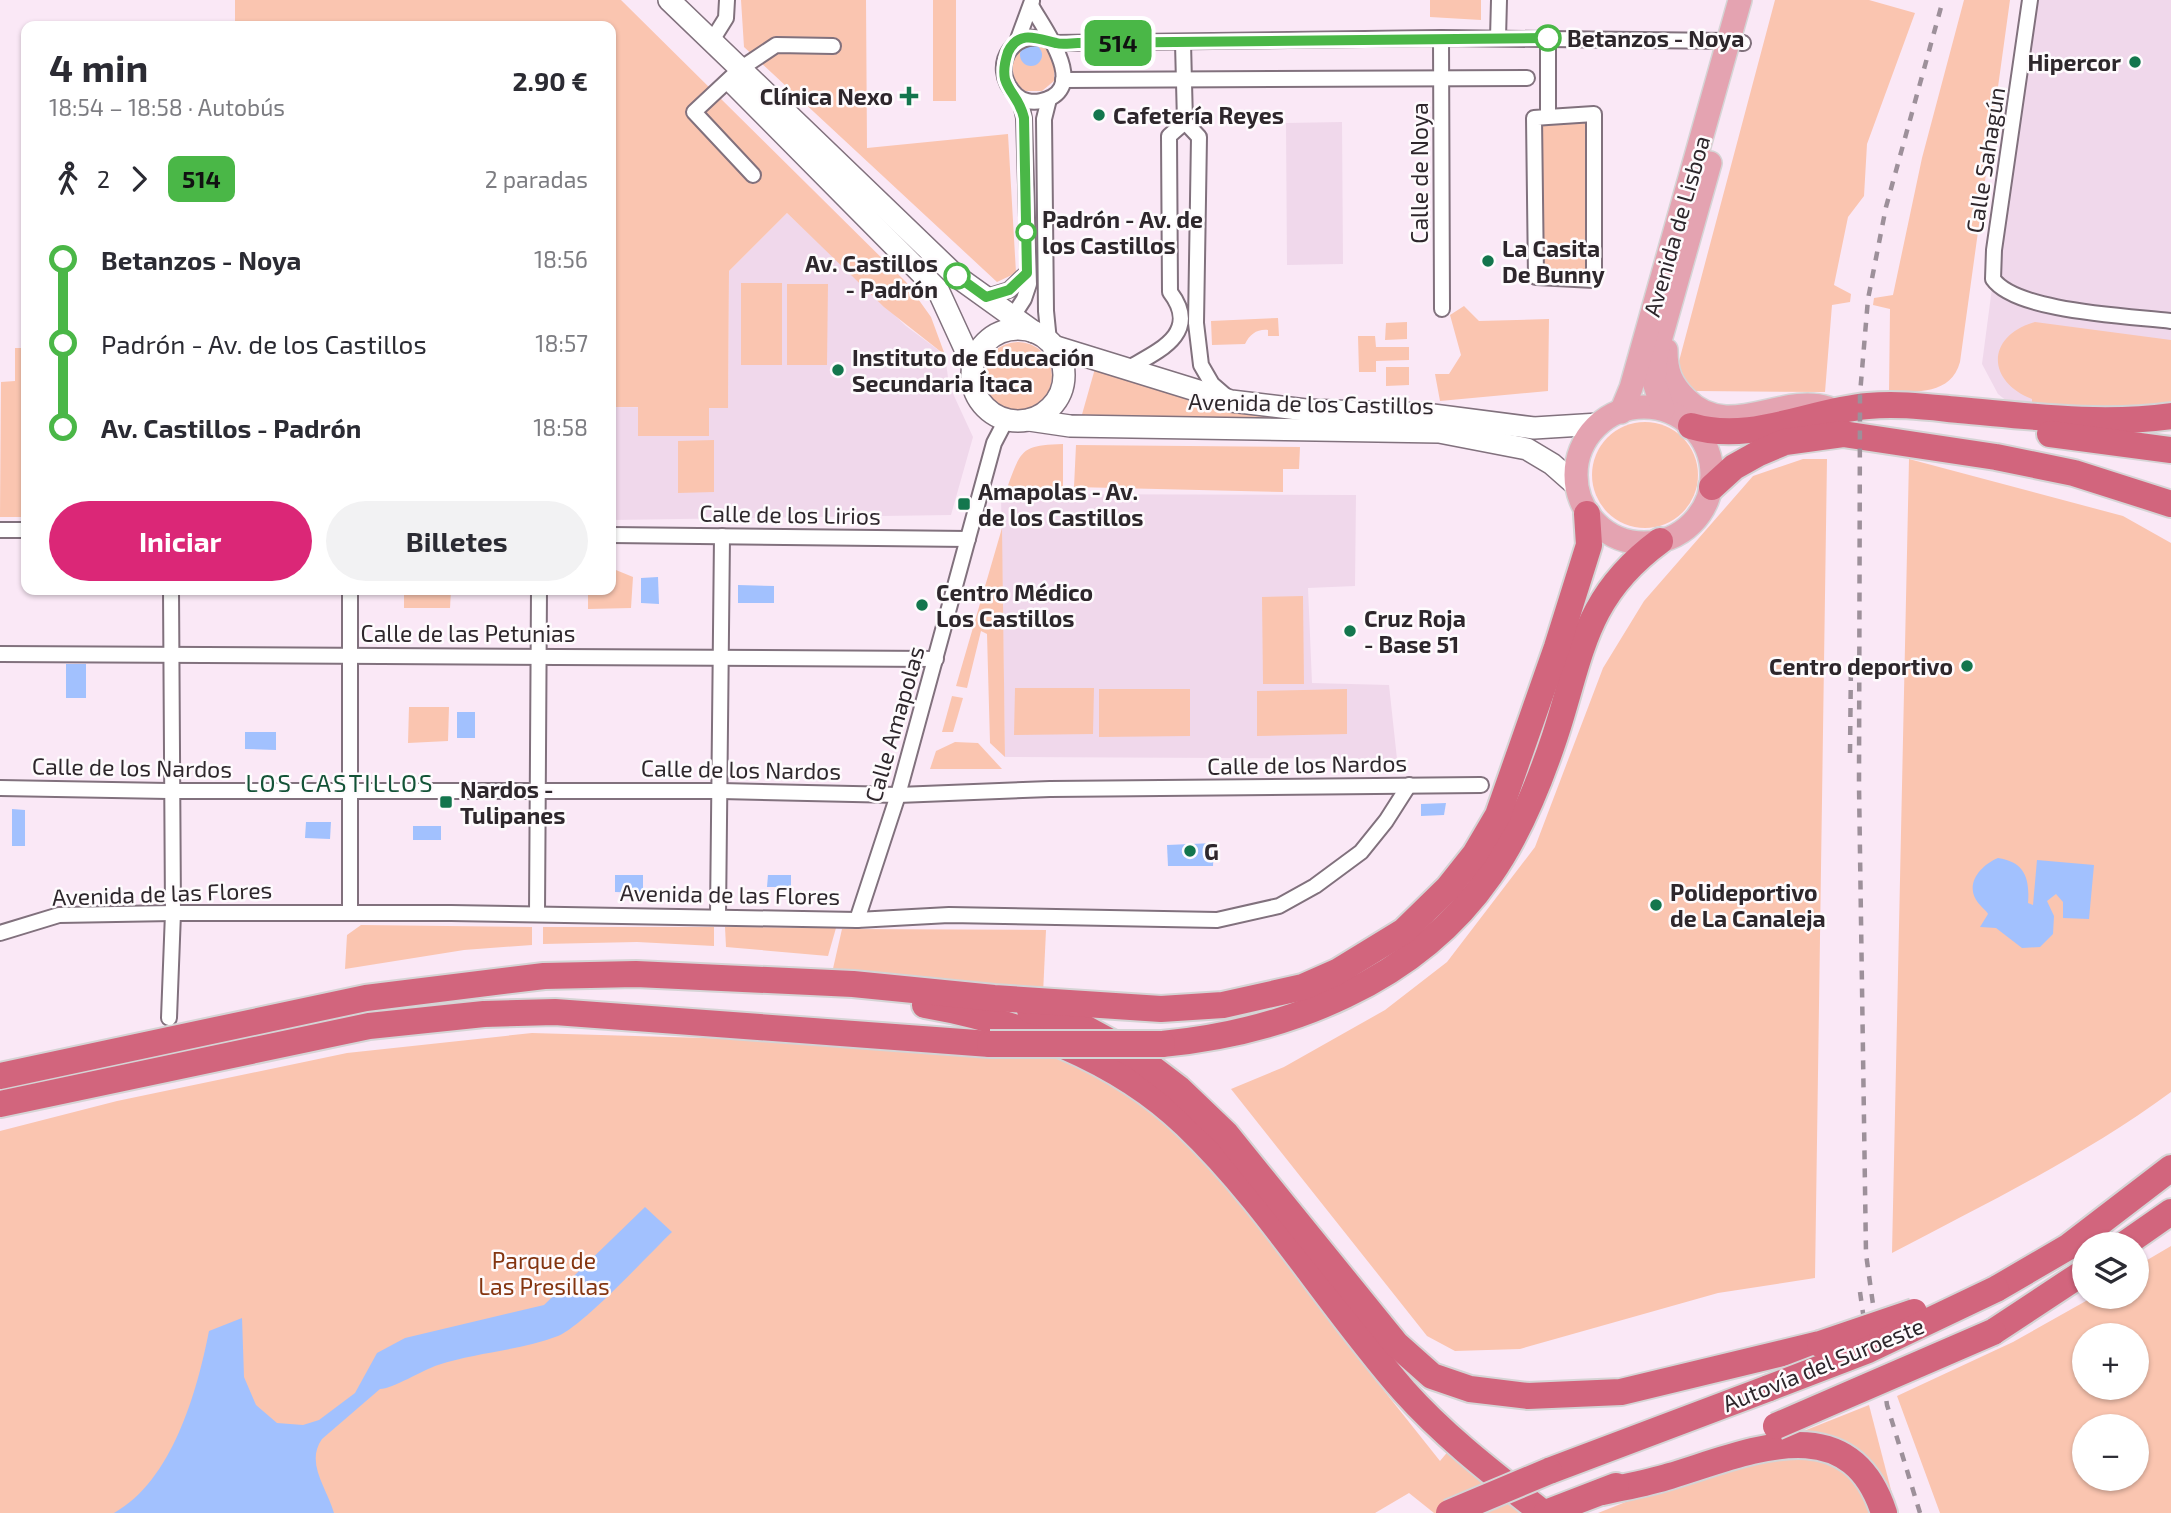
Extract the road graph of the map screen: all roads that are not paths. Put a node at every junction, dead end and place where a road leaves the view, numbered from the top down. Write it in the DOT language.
graph roads {
  1 [pos="651,0"];
  2 [pos="669,0"];
  3 [pos="727,0"];
  4 [pos="1499,0"];
  5 [pos="1740,0"];
  6 [pos="1755,0"];
  7 [pos="2030,0"];
  8 [pos="1032,4"];
  9 [pos="1441,38"];
  10 [pos="1498,38"];
  11 [pos="1548,38"];
  12 [pos="1018,39"];
  13 [pos="1736,42"];
  14 [pos="1055,43"];
  15 [pos="1183,43"];
  16 [pos="833,46"];
  17 [pos="707,47"];
  18 [pos="734,74"];
  19 [pos="1527,78"];
  20 [pos="1063,80"];
  21 [pos="1441,80"];
  22 [pos="1184,82"];
  23 [pos="1020,99"];
  24 [pos="1049,99"];
  25 [pos="1549,117"];
  26 [pos="1185,122"];
  27 [pos="753,175"];
  28 [pos="1027,273"];
  29 [pos="1679,275"];
  30 [pos="986,297"];
  31 [pos="1198,298"];
  32 [pos="1180,304"];
  33 [pos="1442,309"];
  34 [pos="2171,321"];
  35 [pos="1007,325"];
  36 [pos="1046,340"];
  37 [pos="972,364"];
  38 [pos="1127,369"];
  39 [pos="1231,401"];
  40 [pos="1663,409"];
  41 [pos="1621,411"];
  42 [pos="1839,412"];
  43 [pos="2171,416"];
  44 [pos="1006,420"];
  45 [pos="1029,420"];
  46 [pos="1600,424"];
  47 [pos="1691,426"];
  48 [pos="1885,439"];
  49 [pos="2171,450"];
  50 [pos="2171,460"];
  51 [pos="1577,486"];
  52 [pos="1712,487"];
  53 [pos="2171,505"];
  54 [pos="1587,513"];
  55 [pos="0,530"];
  56 [pos="21,530"];
  57 [pos="616,535"];
  58 [pos="722,536"];
  59 [pos="968,539"];
  60 [pos="1660,541"];
  61 [pos="171,595"];
  62 [pos="351,595"];
  63 [pos="539,595"];
  64 [pos="0,654"];
  65 [pos="172,655"];
  66 [pos="349,656"];
  67 [pos="540,656"];
  68 [pos="722,657"];
  69 [pos="936,659"];
  70 [pos="1409,785"];
  71 [pos="1481,785"];
  72 [pos="0,788"];
  73 [pos="351,789"];
  74 [pos="538,790"];
  75 [pos="721,790"];
  76 [pos="171,791"];
  77 [pos="898,795"];
  78 [pos="350,912"];
  79 [pos="173,913"];
  80 [pos="537,914"];
  81 [pos="718,916"];
  82 [pos="857,919"];
  83 [pos="0,933"];
  84 [pos="725,980"];
  85 [pos="994,999"];
  86 [pos="169,1018"];
  87 [pos="0,1076"];
  88 [pos="0,1104"];
  89 [pos="2171,1168"];
  90 [pos="2171,1212"];
  91 [pos="2142,1232"];
  92 [pos="2171,1235"];
  93 [pos="2149,1247"];
  94 [pos="2072,1280"];
  95 [pos="1996,1289"];
  96 [pos="2072,1296"];
  97 [pos="2003,1327"];
  98 [pos="1592,1495"];
  99 [pos="1449,1513"];
  100 [pos="1545,1513"];
  101 [pos="1884,1513"];
  1 -- 17 [label="street"];
  2 -- 17 [label="street"];
  3 -- 17 [label="street"];
  4 -- 10 [label="street"];
  5 -- 13 [label="main road, Avenida de Lisboa"];
  6 -- 13 [label="main road, Avenida de Lisboa"];
  7 -- 34 [label="street, Calle Sahagún"];
  8 -- 12 [label="street"];
  8 -- 14 [label="street"];
  9 -- 10 [label="street"];
  9 -- 15 [label="street"];
  9 -- 21 [label="street, Calle de Noya"];
  10 -- 11 [label="street"];
  11 -- 13 [label="street"];
  11 -- 25 [label="street"];
  12 -- 14 [label="street"];
  12 -- 23 [label="street"];
  13 -- 29 [label="main road, Avenida de Lisboa"];
  13 -- 41 [label="main road, Avenida de Lisboa"];
  14 -- 15 [label="street"];
  14 -- 20 [label="street"];
  15 -- 22 [label="street"];
  16 -- 18 [label="street"];
  17 -- 18 [label="street"];
  18 -- 27 [label="street"];
  18 -- 30 [label="street"];
  18 -- 37 [label="street"];
  19 -- 21 [label="street"];
  20 -- 22 [label="street"];
  20 -- 24 [label="street"];
  21 -- 22 [label="street"];
  21 -- 33 [label="street, Calle de Noya"];
  22 -- 26 [label="street"];
  23 -- 24 [label="street"];
  23 -- 28 [label="street"];
  24 -- 36 [label="street"];
  25 -- 25 [label="street"];
  26 -- 31 [label="street"];
  26 -- 32 [label="street"];
  28 -- 30 [label="street"];
  28 -- 35 [label="street"];
  29 -- 40 [label="main road, Avenida de Lisboa"];
  29 -- 42 [label="main road"];
  30 -- 35 [label="street"];
  31 -- 32 [label="street"];
  31 -- 39 [label="street"];
  32 -- 38 [label="street"];
  35 -- 36 [label="street"];
  35 -- 37 [label="street"];
  36 -- 38 [label="street, Avenida de los Castillos"];
  36 -- 45 [label="street"];
  37 -- 44 [label="street"];
  38 -- 39 [label="street, Avenida de los Castillos"];
  39 -- 46 [label="street, Avenida de los Castillos"];
  40 -- 41 [label="main road"];
  40 -- 47 [label="main road"];
  41 -- 46 [label="main road"];
  42 -- 43 [label="highway"];
  42 -- 47 [label="highway"];
  42 -- 49 [label="highway"];
  44 -- 45 [label="street"];
  44 -- 59 [label="street, Calle Amapolas"];
  45 -- 51 [label="street, Avenida de los Castillos"];
  46 -- 51 [label="main road"];
  47 -- 52 [label="main road"];
  48 -- 50 [label="highway"];
  48 -- 52 [label="highway"];
  48 -- 53 [label="highway"];
  51 -- 54 [label="main road"];
  52 -- 60 [label="main road"];
  54 -- 60 [label="main road"];
  54 -- 85 [label="highway"];
  55 -- 56 [label="street"];
  57 -- 58 [label="street, Calle de los Lirios"];
  58 -- 59 [label="street, Calle de los Lirios"];
  58 -- 68 [label="street"];
  59 -- 69 [label="street, Calle Amapolas"];
  60 -- 88 [label="highway, bridge"];
  61 -- 65 [label="street"];
  62 -- 66 [label="street"];
  63 -- 67 [label="street"];
  64 -- 65 [label="street, Calle de las Petunias"];
  65 -- 66 [label="street, Calle de las Petunias"];
  65 -- 76 [label="street"];
  66 -- 67 [label="street, Calle de las Petunias"];
  66 -- 73 [label="street"];
  67 -- 68 [label="street, Calle de las Petunias"];
  67 -- 74 [label="street"];
  68 -- 69 [label="street, Calle de las Petunias"];
  68 -- 75 [label="street"];
  69 -- 77 [label="street, Calle Amapolas"];
  70 -- 71 [label="street, Calle de los Nardos"];
  70 -- 77 [label="street, Calle de los Nardos"];
  70 -- 82 [label="street, Avenida de las Flores"];
  72 -- 76 [label="street, Calle de los Nardos"];
  73 -- 74 [label="street, Calle de los Nardos"];
  73 -- 76 [label="street, Calle de los Nardos"];
  73 -- 78 [label="street"];
  74 -- 75 [label="street, Calle de los Nardos"];
  74 -- 80 [label="street"];
  75 -- 77 [label="street, Calle de los Nardos"];
  75 -- 81 [label="street"];
  76 -- 79 [label="street"];
  77 -- 82 [label="street, Calle Amapolas"];
  78 -- 79 [label="street, Avenida de las Flores"];
  78 -- 80 [label="street, Avenida de las Flores"];
  79 -- 83 [label="street, Avenida de las Flores"];
  79 -- 86 [label="street"];
  80 -- 81 [label="street, Avenida de las Flores"];
  81 -- 82 [label="street, Avenida de las Flores"];
  84 -- 85 [label="highway"];
  84 -- 87 [label="highway"];
  84 -- 100 [label="highway"];
  85 -- 95 [label="highway, bridge"];
  89 -- 95 [label="highway, Autovía del Suroeste"];
  90 -- 91 [label="highway"];
  92 -- 93 [label="highway"];
  94 -- 97 [label="highway, Autovía del Suroeste"];
  95 -- 99 [label="highway, Autovía del Suroeste, bridge"];
  96 -- 97 [label="highway"];
  97 -- 98 [label="highway, Autovía del Suroeste, bridge"];
  98 -- 100 [label="highway, Autovía del Suroeste"];
  98 -- 101 [label="highway"];
}
